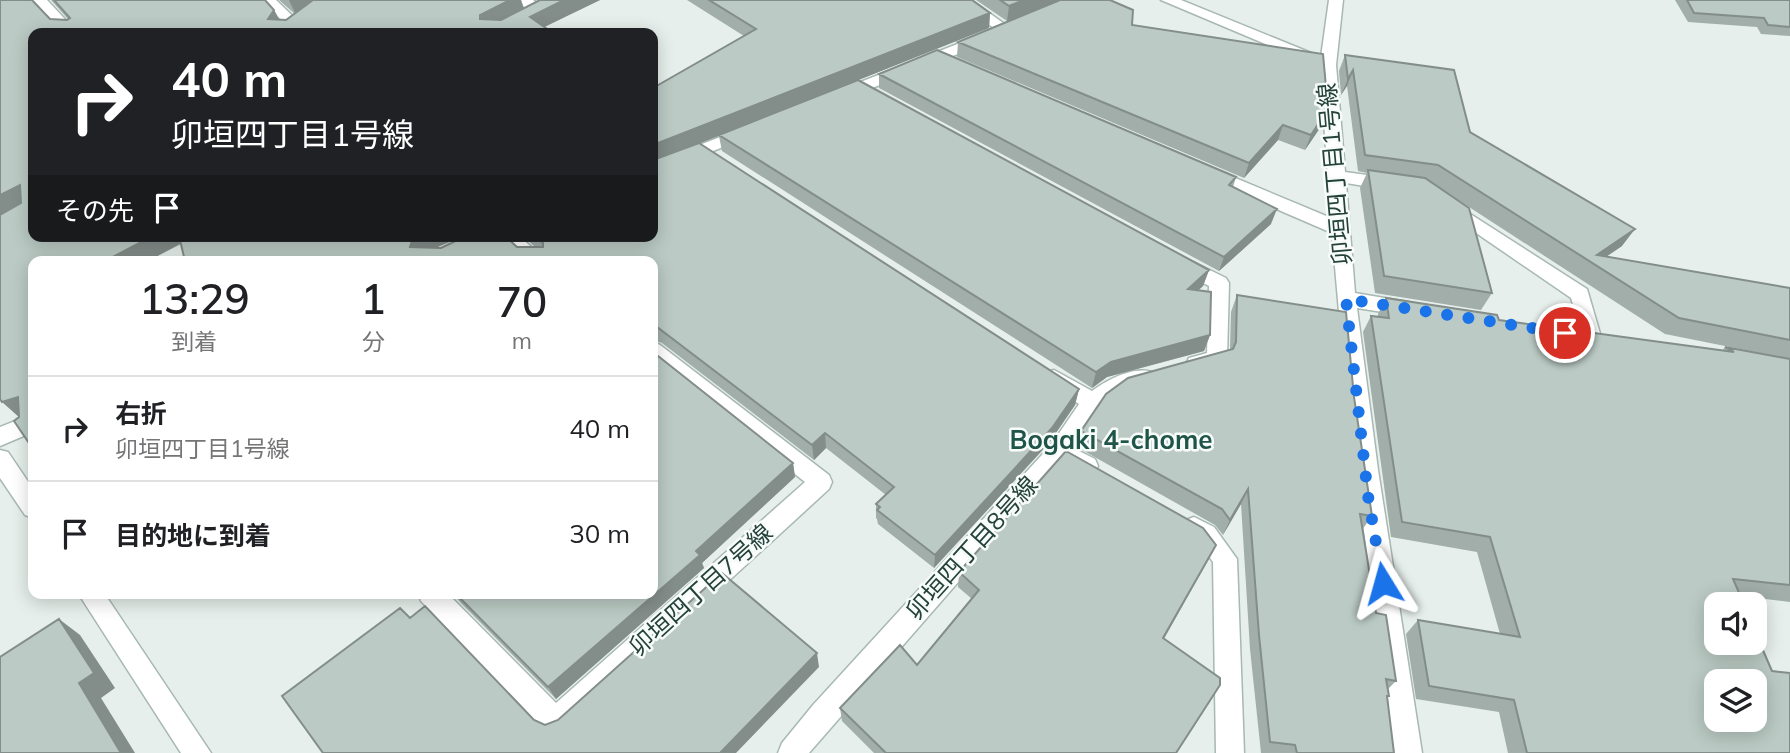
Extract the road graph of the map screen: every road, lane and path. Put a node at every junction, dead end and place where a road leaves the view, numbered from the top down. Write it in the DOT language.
graph roads {
  1 [pos="39,0"];
  2 [pos="267,0"];
  3 [pos="523,0"];
  4 [pos="961,0"];
  5 [pos="1168,0"];
  6 [pos="1336,0"];
  7 [pos="295,26"];
  8 [pos="66,28"];
  9 [pos="504,28"];
  10 [pos="938,57"];
  11 [pos="1328,65"];
  12 [pos="962,69"];
  13 [pos="860,87"];
  14 [pos="829,99"];
  15 [pos="884,100"];
  16 [pos="767,124"];
  17 [pos="703,149"];
  18 [pos="725,164"];
  19 [pos="1189,165"];
  20 [pos="658,167"];
  21 [pos="1336,176"];
  22 [pos="1410,187"];
  23 [pos="1433,196"];
  24 [pos="1340,229"];
  25 [pos="514,242"];
  26 [pos="1159,251"];
  27 [pos="532,256"];
  28 [pos="1346,299"];
  29 [pos="1428,312"];
  30 [pos="1565,333"];
  31 [pos="658,354"];
  32 [pos="1033,364"];
  33 [pos="1092,402"];
  34 [pos="28,425"];
  35 [pos="0,437"];
  36 [pos="1059,451"];
  37 [pos="0,459"];
  38 [pos="1104,476"];
  39 [pos="28,501"];
  40 [pos="1172,515"];
  41 [pos="94,599"];
  42 [pos="436,599"];
  43 [pos="197,753"];
  44 [pos="792,753"];
  45 [pos="1230,753"];
  46 [pos="1408,753"];
  1 -- 8 [label="street"];
  2 -- 7 [label="street"];
  3 -- 9 [label="street"];
  4 -- 10 [label="street"];
  5 -- 11 [label="street, 卯垣四丁目1号線"];
  6 -- 11 [label="street"];
  10 -- 12 [label="street"];
  10 -- 13 [label="street"];
  11 -- 21 [label="street, 卯垣四丁目1号線"];
  13 -- 14 [label="street"];
  13 -- 15 [label="street"];
  16 -- 17 [label="street"];
  17 -- 18 [label="street"];
  17 -- 20 [label="street"];
  19 -- 24 [label="street"];
  21 -- 22 [label="street"];
  21 -- 24 [label="street, 卯垣四丁目1号線"];
  23 -- 30 [label="street"];
  24 -- 28 [label="street, 卯垣四丁目1号線"];
  25 -- 27 [label="street"];
  26 -- 33 [label="street"];
  28 -- 29 [label="street, 卯垣四丁目1号線"];
  28 -- 46 [label="street"];
  31 -- 42 [label="street, 卯垣四丁目7号線"];
  32 -- 33 [label="street"];
  33 -- 36 [label="street, 卯垣四丁目8号線"];
  34 -- 35 [label="street"];
  36 -- 38 [label="street"];
  36 -- 44 [label="street, 卯垣四丁目8号線"];
  37 -- 39 [label="street"];
  40 -- 45 [label="street"];
  41 -- 43 [label="street"];
}
